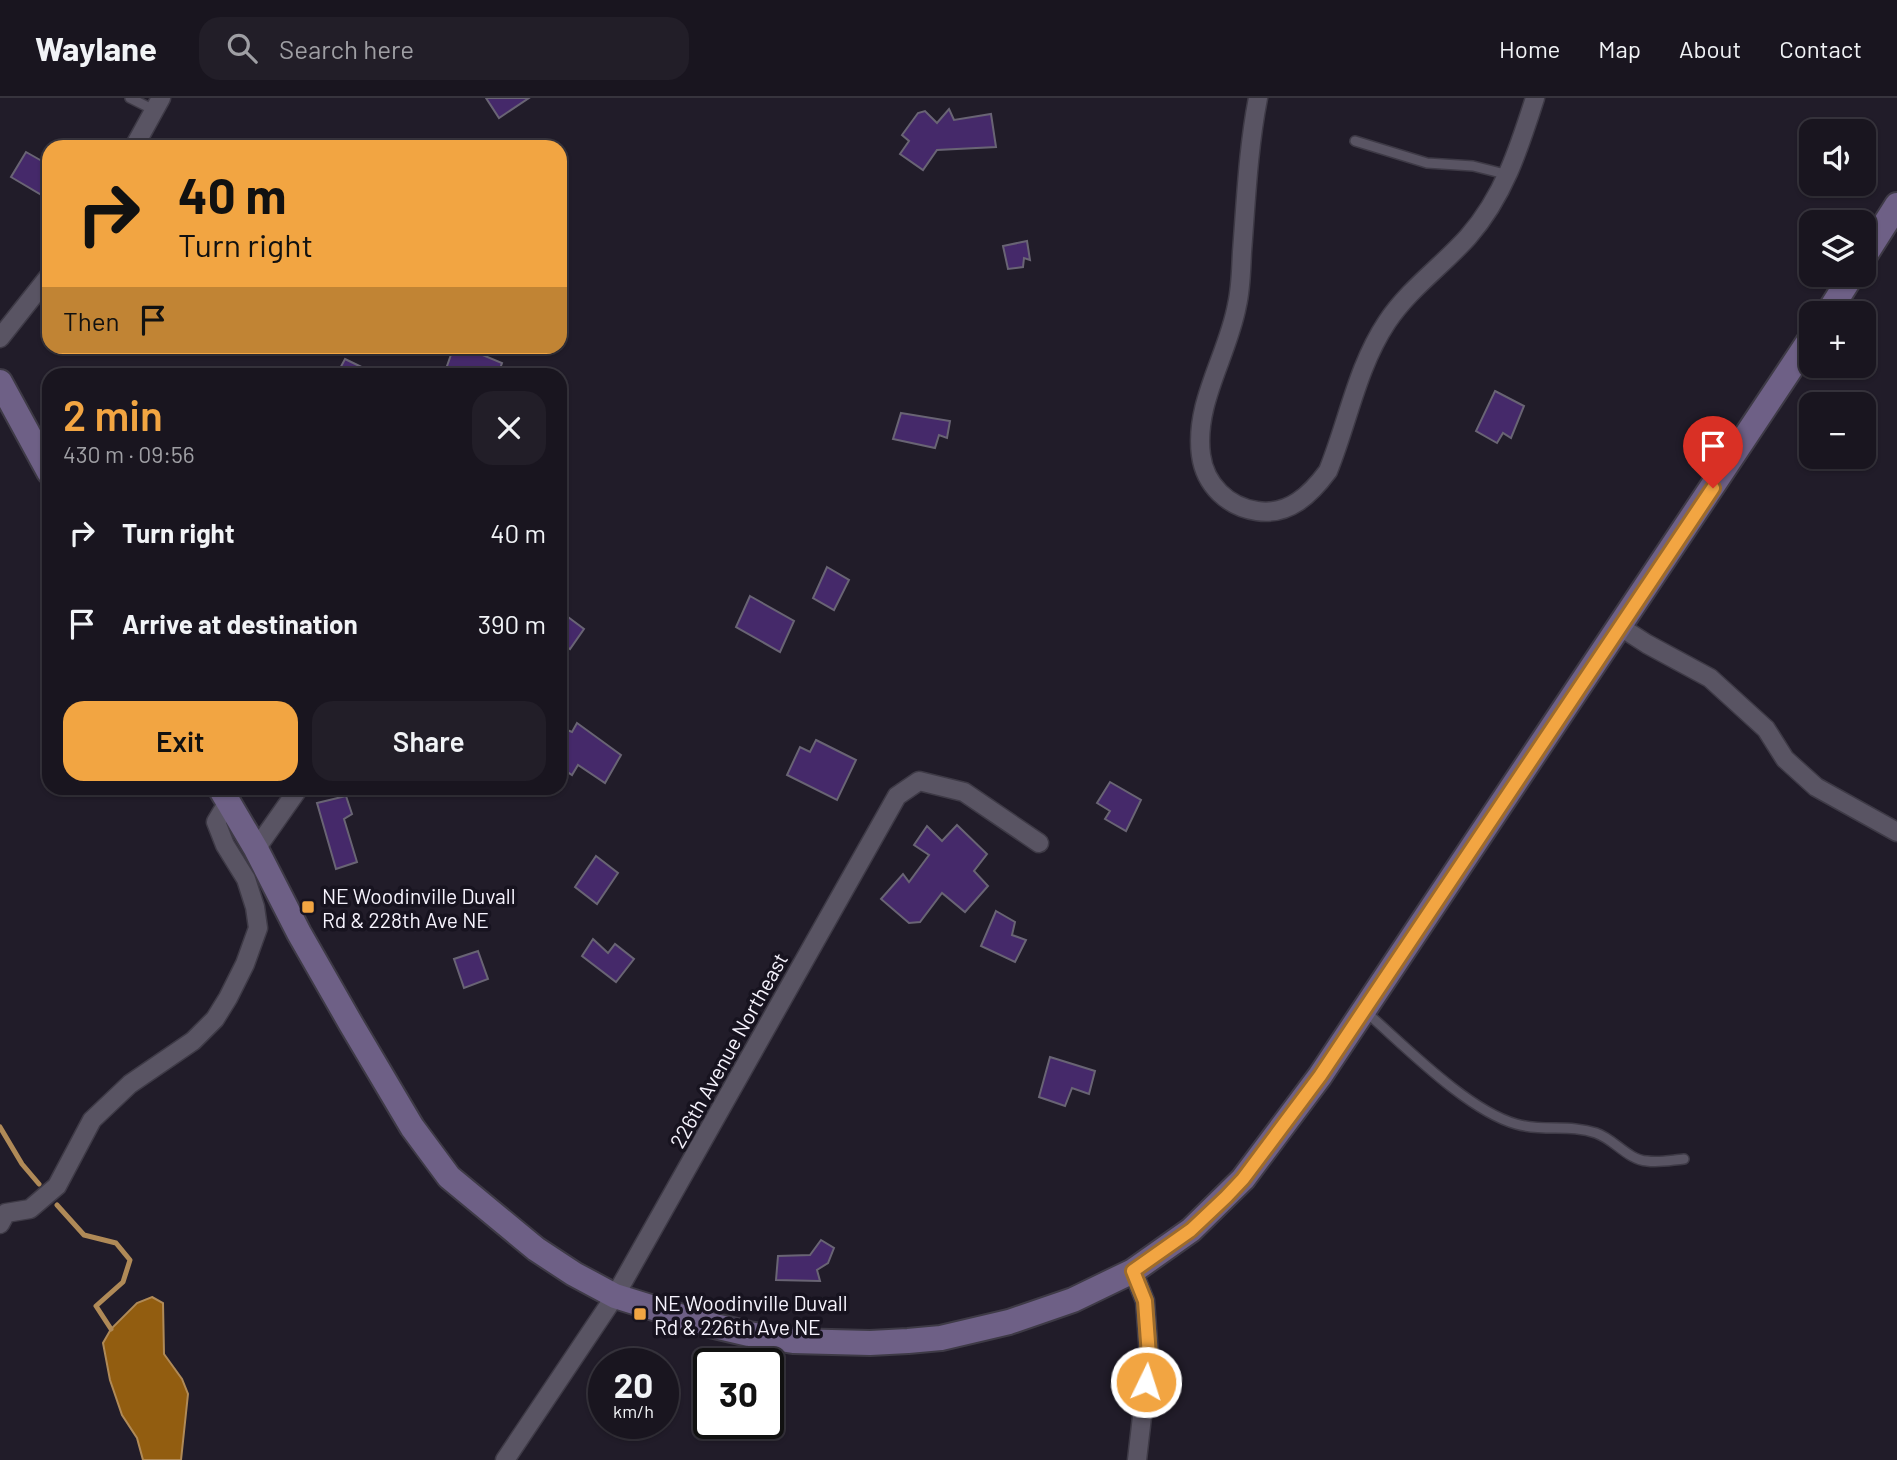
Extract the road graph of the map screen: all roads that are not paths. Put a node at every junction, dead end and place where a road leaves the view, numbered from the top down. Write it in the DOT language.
graph roads {
  1 [pos="130,98"];
  2 [pos="1258,98"];
  3 [pos="1535,98"];
  4 [pos="158,104"];
  5 [pos="138,140"];
  6 [pos="1355,141"];
  7 [pos="1509,175"];
  8 [pos="1897,205"];
  9 [pos="1876,238"];
  10 [pos="42,285"];
  11 [pos="0,338"];
  12 [pos="1799,356"];
  13 [pos="0,382"];
  14 [pos="42,459"];
  15 [pos="1619,626"];
  16 [pos="224,795"];
  17 [pos="294,795"];
  18 [pos="1897,832"];
  19 [pos="1039,843"];
  20 [pos="256,849"];
  21 [pos="1364,1010"];
  22 [pos="1684,1159"];
  23 [pos="2,1216"];
  24 [pos="1133,1271"];
  25 [pos="615,1296"];
  26 [pos="505,1460"];
  27 [pos="1137,1460"];
  1 -- 4 [label="lane"];
  2 -- 7 [label="street"];
  3 -- 7 [label="street"];
  4 -- 5 [label="street"];
  6 -- 7 [label="lane"];
  8 -- 9 [label="main road"];
  10 -- 11 [label="street"];
  12 -- 15 [label="main road"];
  13 -- 14 [label="main road"];
  15 -- 18 [label="street"];
  15 -- 21 [label="main road"];
  16 -- 20 [label="main road"];
  16 -- 23 [label="street"];
  17 -- 20 [label="street"];
  19 -- 25 [label="street, 226th Avenue Northeast"];
  20 -- 25 [label="main road"];
  21 -- 22 [label="lane"];
  21 -- 24 [label="main road"];
  24 -- 25 [label="main road"];
  24 -- 27 [label="street"];
  25 -- 26 [label="street, 226th Avenue Northeast"];
}
